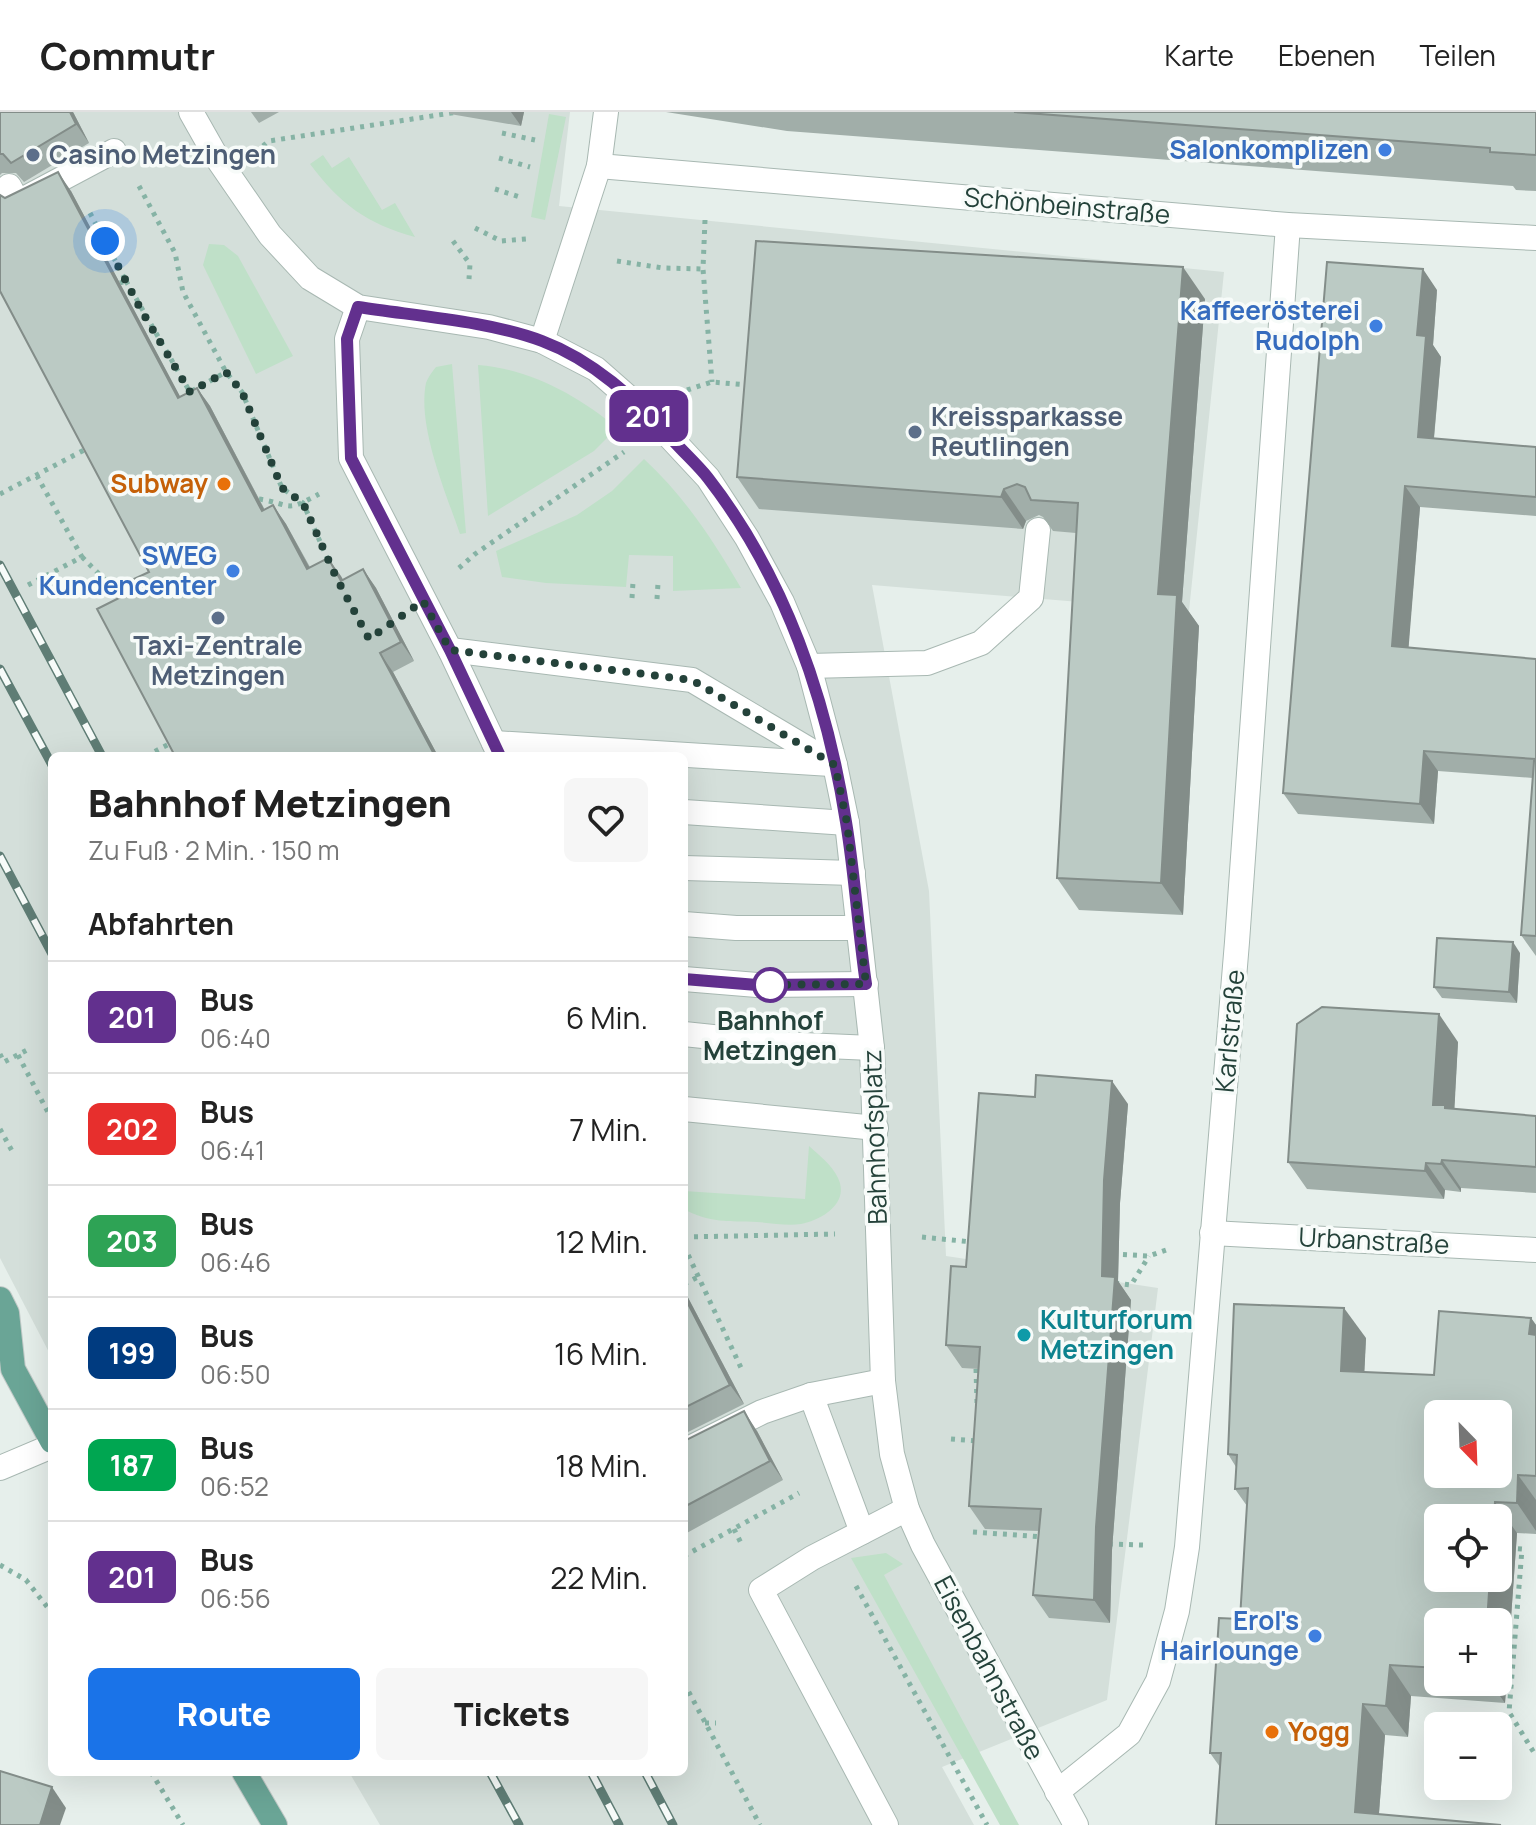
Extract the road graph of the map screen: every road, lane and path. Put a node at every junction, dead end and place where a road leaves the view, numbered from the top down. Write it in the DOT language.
graph roads {
  1 [pos="191,112"];
  2 [pos="458,112"];
  3 [pos="606,112"];
  4 [pos="502,133"];
  5 [pos="535,140"];
  6 [pos="269,141"];
  7 [pos="114,151"];
  8 [pos="499,158"];
  9 [pos="599,166"];
  10 [pos="530,167"];
  11 [pos="9,186"];
  12 [pos="495,189"];
  13 [pos="523,198"];
  14 [pos="706,206"];
  15 [pos="94,221"];
  16 [pos="1288,225"];
  17 [pos="475,228"];
  18 [pos="539,238"];
  19 [pos="1536,238"];
  20 [pos="453,241"];
  21 [pos="614,260"];
  22 [pos="703,269"];
  23 [pos="468,288"];
  24 [pos="358,307"];
  25 [pos="542,341"];
  26 [pos="226,372"];
  27 [pos="712,382"];
  28 [pos="754,386"];
  29 [pos="190,392"];
  30 [pos="680,392"];
  31 [pos="180,397"];
  32 [pos="96,444"];
  33 [pos="630,448"];
  34 [pos="37,476"];
  35 [pos="0,494"];
  36 [pos="259,499"];
  37 [pos="303,503"];
  38 [pos="1038,530"];
  39 [pos="82,557"];
  40 [pos="330,565"];
  41 [pos="633,582"];
  42 [pos="658,583"];
  43 [pos="28,585"];
  44 [pos="632,598"];
  45 [pos="657,599"];
  46 [pos="423,601"];
  47 [pos="127,602"];
  48 [pos="450,650"];
  49 [pos="809,666"];
  50 [pos="171,743"];
  51 [pos="497,749"];
  52 [pos="154,752"];
  53 [pos="560,752"];
  54 [pos="688,758"];
  55 [pos="835,765"];
  56 [pos="688,812"];
  57 [pos="847,823"];
  58 [pos="688,868"];
  59 [pos="853,873"];
  60 [pos="688,924"];
  61 [pos="858,928"];
  62 [pos="688,979"];
  63 [pos="866,984"];
  64 [pos="688,1034"];
  65 [pos="872,1048"];
  66 [pos="27,1050"];
  67 [pos="0,1054"];
  68 [pos="18,1055"];
  69 [pos="688,1109"];
  70 [pos="48,1112"];
  71 [pos="876,1128"];
  72 [pos="0,1129"];
  73 [pos="12,1151"];
  74 [pos="1212,1233"];
  75 [pos="843,1234"];
  76 [pos="688,1237"];
  77 [pos="922,1237"];
  78 [pos="981,1243"];
  79 [pos="1536,1250"];
  80 [pos="1102,1253"];
  81 [pos="688,1255"];
  82 [pos="1149,1256"];
  83 [pos="698,1277"];
  84 [pos="688,1282"];
  85 [pos="1109,1283"];
  86 [pos="0,1299"];
  87 [pos="4,1368"];
  88 [pos="976,1369"];
  89 [pos="883,1381"];
  90 [pos="811,1395"];
  91 [pos="977,1398"];
  92 [pos="985,1399"];
  93 [pos="762,1412"];
  94 [pos="977,1413"];
  95 [pos="977,1427"];
  96 [pos="48,1438"];
  97 [pos="951,1439"];
  98 [pos="48,1446"];
  99 [pos="688,1449"];
  100 [pos="0,1468"];
  101 [pos="804,1490"];
  102 [pos="907,1509"];
  103 [pos="734,1529"];
  104 [pos="862,1532"];
  105 [pos="973,1532"];
  106 [pos="1057,1538"];
  107 [pos="1106,1543"];
  108 [pos="1116,1544"];
  109 [pos="742,1545"];
  110 [pos="834,1546"];
  111 [pos="1512,1548"];
  112 [pos="688,1554"];
  113 [pos="0,1565"];
  114 [pos="48,1608"];
  115 [pos="688,1691"];
  116 [pos="705,1723"];
  117 [pos="716,1723"];
  118 [pos="1536,1756"];
  119 [pos="153,1776"];
  120 [pos="246,1776"];
  121 [pos="1057,1792"];
  122 [pos="183,1825"];
  123 [pos="275,1825"];
  124 [pos="760,1825"];
  125 [pos="886,1825"];
  126 [pos="987,1825"];
  127 [pos="1076,1825"];
  1 -- 24 [label="street"];
  2 -- 6 [label="path"];
  3 -- 9 [label="street"];
  4 -- 5 [label="path"];
  7 -- 11 [label="street"];
  7 -- 26 [label="path"];
  8 -- 10 [label="path"];
  9 -- 16 [label="street, Schönbeinstraße"];
  9 -- 25 [label="street"];
  12 -- 13 [label="path"];
  14 -- 22 [label="path"];
  15 -- 29 [label="path"];
  16 -- 19 [label="street, Schönbeinstraße"];
  16 -- 74 [label="street, Karlstraße"];
  17 -- 18 [label="path"];
  20 -- 23 [label="path"];
  21 -- 22 [label="path"];
  22 -- 27 [label="path"];
  24 -- 25 [label="street"];
  24 -- 46 [label="street"];
  25 -- 49 [label="street"];
  26 -- 29 [label="path"];
  26 -- 37 [label="path"];
  27 -- 28 [label="path"];
  27 -- 30 [label="path"];
  29 -- 31 [label="path"];
  32 -- 34 [label="path"];
  33 -- 46 [label="path"];
  34 -- 35 [label="path"];
  34 -- 39 [label="path"];
  36 -- 37 [label="path"];
  37 -- 40 [label="path"];
  38 -- 49 [label="street"];
  39 -- 43 [label="path"];
  39 -- 47 [label="path"];
  41 -- 44 [label="path"];
  42 -- 45 [label="path"];
  46 -- 48 [label="street"];
  48 -- 51 [label="street"];
  48 -- 55 [label="street"];
  49 -- 55 [label="street"];
  50 -- 52 [label="path"];
  51 -- 53 [label="street"];
  54 -- 55 [label="street"];
  55 -- 57 [label="street, Bahnhofsplatz"];
  56 -- 57 [label="street"];
  57 -- 59 [label="street, Bahnhofsplatz"];
  58 -- 59 [label="street"];
  59 -- 61 [label="street, Bahnhofsplatz"];
  60 -- 61 [label="street"];
  61 -- 63 [label="street, Bahnhofsplatz"];
  62 -- 63 [label="street"];
  63 -- 65 [label="street, Bahnhofsplatz"];
  64 -- 65 [label="street"];
  65 -- 71 [label="street, Bahnhofsplatz"];
  66 -- 68 [label="path"];
  67 -- 68 [label="path"];
  68 -- 70 [label="path"];
  69 -- 71 [label="street"];
  71 -- 89 [label="street, Bahnhofsplatz"];
  72 -- 73 [label="path"];
  74 -- 79 [label="street, Urbanstraße"];
  74 -- 82 [label="path"];
  74 -- 121 [label="street, Karlstraße"];
  75 -- 76 [label="path"];
  77 -- 78 [label="path"];
  80 -- 82 [label="path"];
  81 -- 83 [label="path"];
  82 -- 85 [label="path"];
  83 -- 84 [label="path"];
  83 -- 93 [label="path"];
  86 -- 87 [label="main road"];
  87 -- 96 [label="main road"];
  88 -- 91 [label="path"];
  89 -- 90 [label="street"];
  89 -- 102 [label="street, Bahnhofsplatz"];
  90 -- 93 [label="street"];
  90 -- 104 [label="street"];
  91 -- 92 [label="path"];
  91 -- 94 [label="path"];
  93 -- 99 [label="street"];
  95 -- 97 [label="path"];
  98 -- 100 [label="street"];
  101 -- 103 [label="path"];
  102 -- 104 [label="street"];
  102 -- 121 [label="street, Eisenbahnstraße"];
  103 -- 109 [label="path"];
  103 -- 112 [label="path"];
  104 -- 110 [label="street"];
  105 -- 106 [label="path"];
  107 -- 108 [label="path"];
  110 -- 125 [label="street"];
  110 -- 126 [label="path"];
  111 -- 118 [label="path"];
  113 -- 114 [label="path"];
  115 -- 116 [label="path"];
  116 -- 117 [label="path"];
  116 -- 124 [label="path"];
  119 -- 122 [label="path"];
  120 -- 123 [label="main road"];
  121 -- 127 [label="street, Eisenbahnstraße"];
}
